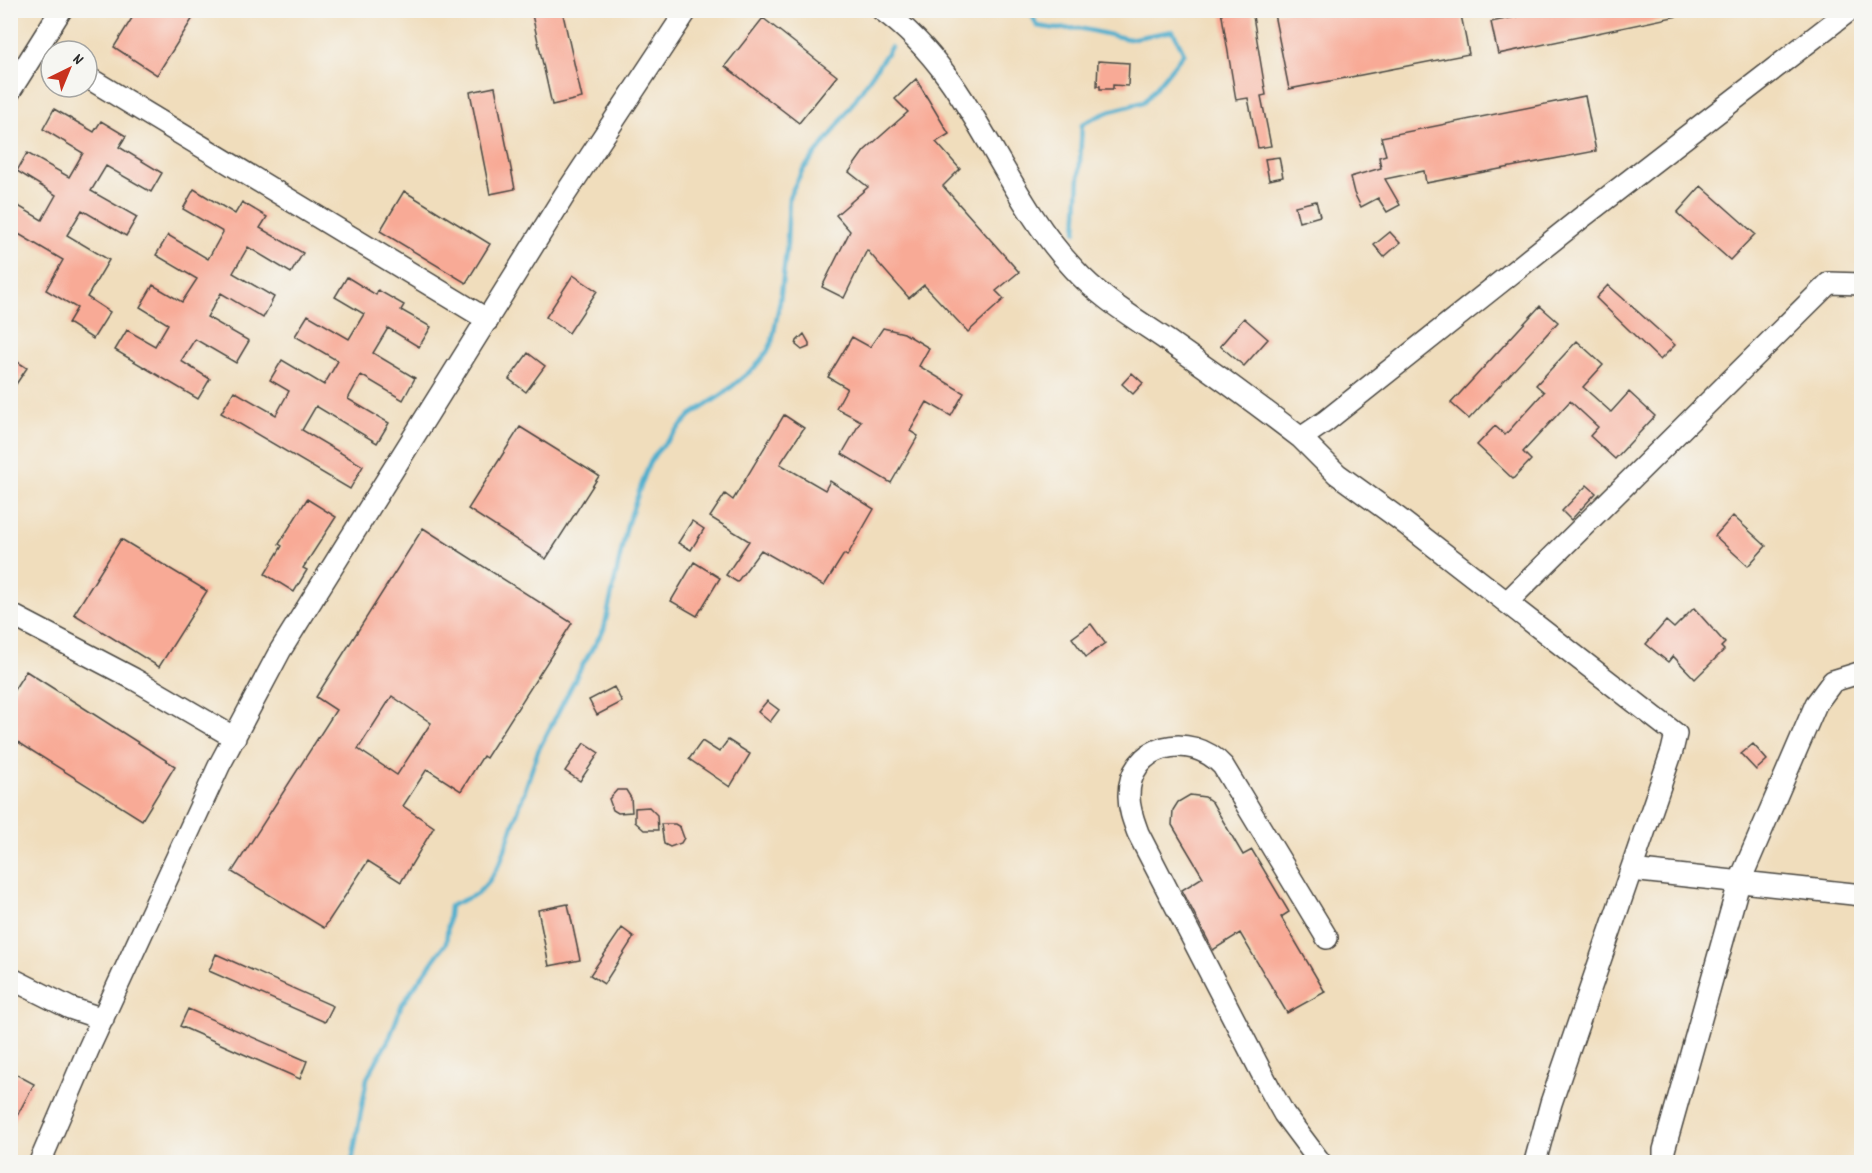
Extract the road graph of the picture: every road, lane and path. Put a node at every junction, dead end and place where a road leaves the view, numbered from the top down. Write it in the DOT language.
graph roads {
  1 [pos="61,10"];
  2 [pos="687,10"];
  3 [pos="1850,10"];
  4 [pos="889,12"];
  5 [pos="49,39"];
  6 [pos="39,58"];
  7 [pos="99,84"];
  8 [pos="10,91"];
  9 [pos="1862,284"];
  10 [pos="488,320"];
  11 [pos="1301,438"];
  12 [pos="1507,602"];
  13 [pos="10,614"];
  14 [pos="1862,672"];
  15 [pos="235,738"];
  16 [pos="1631,870"];
  17 [pos="1738,883"];
  18 [pos="1862,895"];
  19 [pos="1327,938"];
  20 [pos="10,978"];
  21 [pos="103,1019"];
  22 [pos="40,1162"];
  23 [pos="1320,1162"];
  24 [pos="1535,1162"];
  25 [pos="1664,1162"];
  1 -- 5 [label="street"];
  2 -- 10 [label="street"];
  3 -- 11 [label="street"];
  4 -- 11 [label="street"];
  6 -- 8 [label="street"];
  7 -- 10 [label="street"];
  9 -- 12 [label="street"];
  10 -- 15 [label="street"];
  11 -- 12 [label="street"];
  12 -- 16 [label="street"];
  13 -- 15 [label="street"];
  14 -- 17 [label="street"];
  15 -- 21 [label="street"];
  16 -- 17 [label="street"];
  16 -- 24 [label="street"];
  17 -- 18 [label="street"];
  17 -- 25 [label="street"];
  19 -- 23 [label="street"];
  20 -- 21 [label="street"];
  21 -- 22 [label="street"];
}
